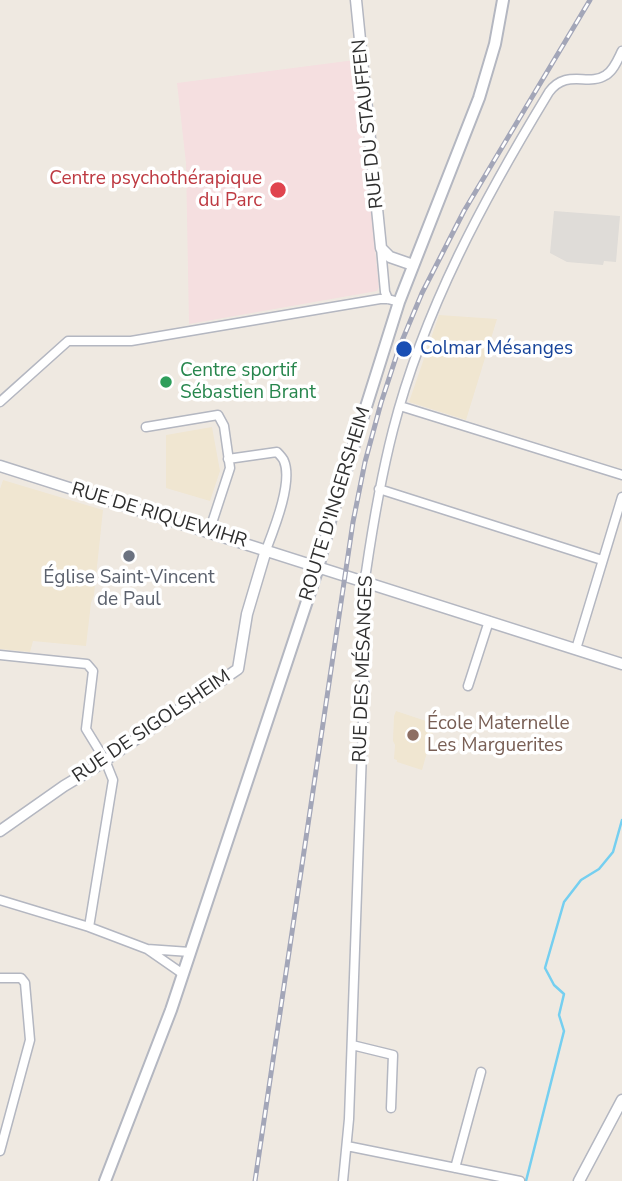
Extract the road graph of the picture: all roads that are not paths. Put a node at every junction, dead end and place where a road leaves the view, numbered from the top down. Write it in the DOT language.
graph roads {
  1 [pos="356,0"];
  2 [pos="503,0"];
  3 [pos="622,51"];
  4 [pos="382,248"];
  5 [pos="413,265"];
  6 [pos="393,300"];
  7 [pos="0,402"];
  8 [pos="400,406"];
  9 [pos="146,427"];
  10 [pos="228,459"];
  11 [pos="0,466"];
  12 [pos="622,475"];
  13 [pos="379,489"];
  14 [pos="622,497"];
  15 [pos="209,532"];
  16 [pos="266,550"];
  17 [pos="602,560"];
  18 [pos="318,568"];
  19 [pos="363,582"];
  20 [pos="489,621"];
  21 [pos="576,649"];
  22 [pos="0,655"];
  23 [pos="622,664"];
  24 [pos="468,686"];
  25 [pos="105,760"];
  26 [pos="0,831"];
  27 [pos="0,900"];
  28 [pos="89,926"];
  29 [pos="147,949"];
  30 [pos="190,952"];
  31 [pos="183,974"];
  32 [pos="0,978"];
  33 [pos="352,1045"];
  34 [pos="481,1072"];
  35 [pos="622,1100"];
  36 [pos="391,1108"];
  37 [pos="347,1146"];
  38 [pos="0,1151"];
  39 [pos="456,1168"];
  40 [pos="104,1181"];
  41 [pos="343,1181"];
  42 [pos="519,1181"];
  43 [pos="579,1181"];
  1 -- 4 [label="street, RUE DU STAUFFEN"];
  2 -- 5 [label="main road, ROUTE D'INGERSHEIM"];
  3 -- 8 [label="street, RUE DES MÉSANGES"];
  4 -- 5 [label="street"];
  4 -- 6 [label="street, RUE DU STAUFFEN"];
  5 -- 6 [label="main road, ROUTE D'INGERSHEIM"];
  6 -- 7 [label="street"];
  6 -- 18 [label="main road, ROUTE D'INGERSHEIM"];
  8 -- 12 [label="street"];
  8 -- 13 [label="street, RUE DES MÉSANGES"];
  9 -- 10 [label="street"];
  10 -- 15 [label="street"];
  10 -- 16 [label="street"];
  11 -- 15 [label="street, RUE DE RIQUEWIHR"];
  13 -- 17 [label="street"];
  13 -- 19 [label="street, RUE DES MÉSANGES"];
  14 -- 17 [label="street"];
  15 -- 16 [label="street, RUE DE RIQUEWIHR"];
  16 -- 18 [label="street, RUE DE RIQUEWIHR"];
  16 -- 25 [label="street, RUE DE SIGOLSHEIM"];
  17 -- 21 [label="street"];
  18 -- 19 [label="street, RUE DE RIQUEWIHR"];
  18 -- 30 [label="main road, ROUTE D'INGERSHEIM"];
  19 -- 20 [label="street, RUE DE RIQUEWIHR"];
  19 -- 33 [label="street, RUE DES MÉSANGES"];
  20 -- 21 [label="street, RUE DE RIQUEWIHR"];
  20 -- 24 [label="street"];
  21 -- 23 [label="street, RUE DE RIQUEWIHR"];
  22 -- 25 [label="street"];
  25 -- 26 [label="street, RUE DE SIGOLSHEIM"];
  25 -- 28 [label="street"];
  27 -- 28 [label="street"];
  28 -- 29 [label="street"];
  29 -- 30 [label="street"];
  29 -- 31 [label="street"];
  30 -- 31 [label="main road, ROUTE D'INGERSHEIM"];
  31 -- 40 [label="main road, ROUTE D'INGERSHEIM"];
  32 -- 38 [label="street"];
  33 -- 36 [label="street"];
  33 -- 37 [label="street, RUE DES MÉSANGES"];
  34 -- 39 [label="street"];
  35 -- 43 [label="street"];
  37 -- 39 [label="street"];
  37 -- 41 [label="street, RUE DES MÉSANGES"];
  39 -- 42 [label="street"];
}
